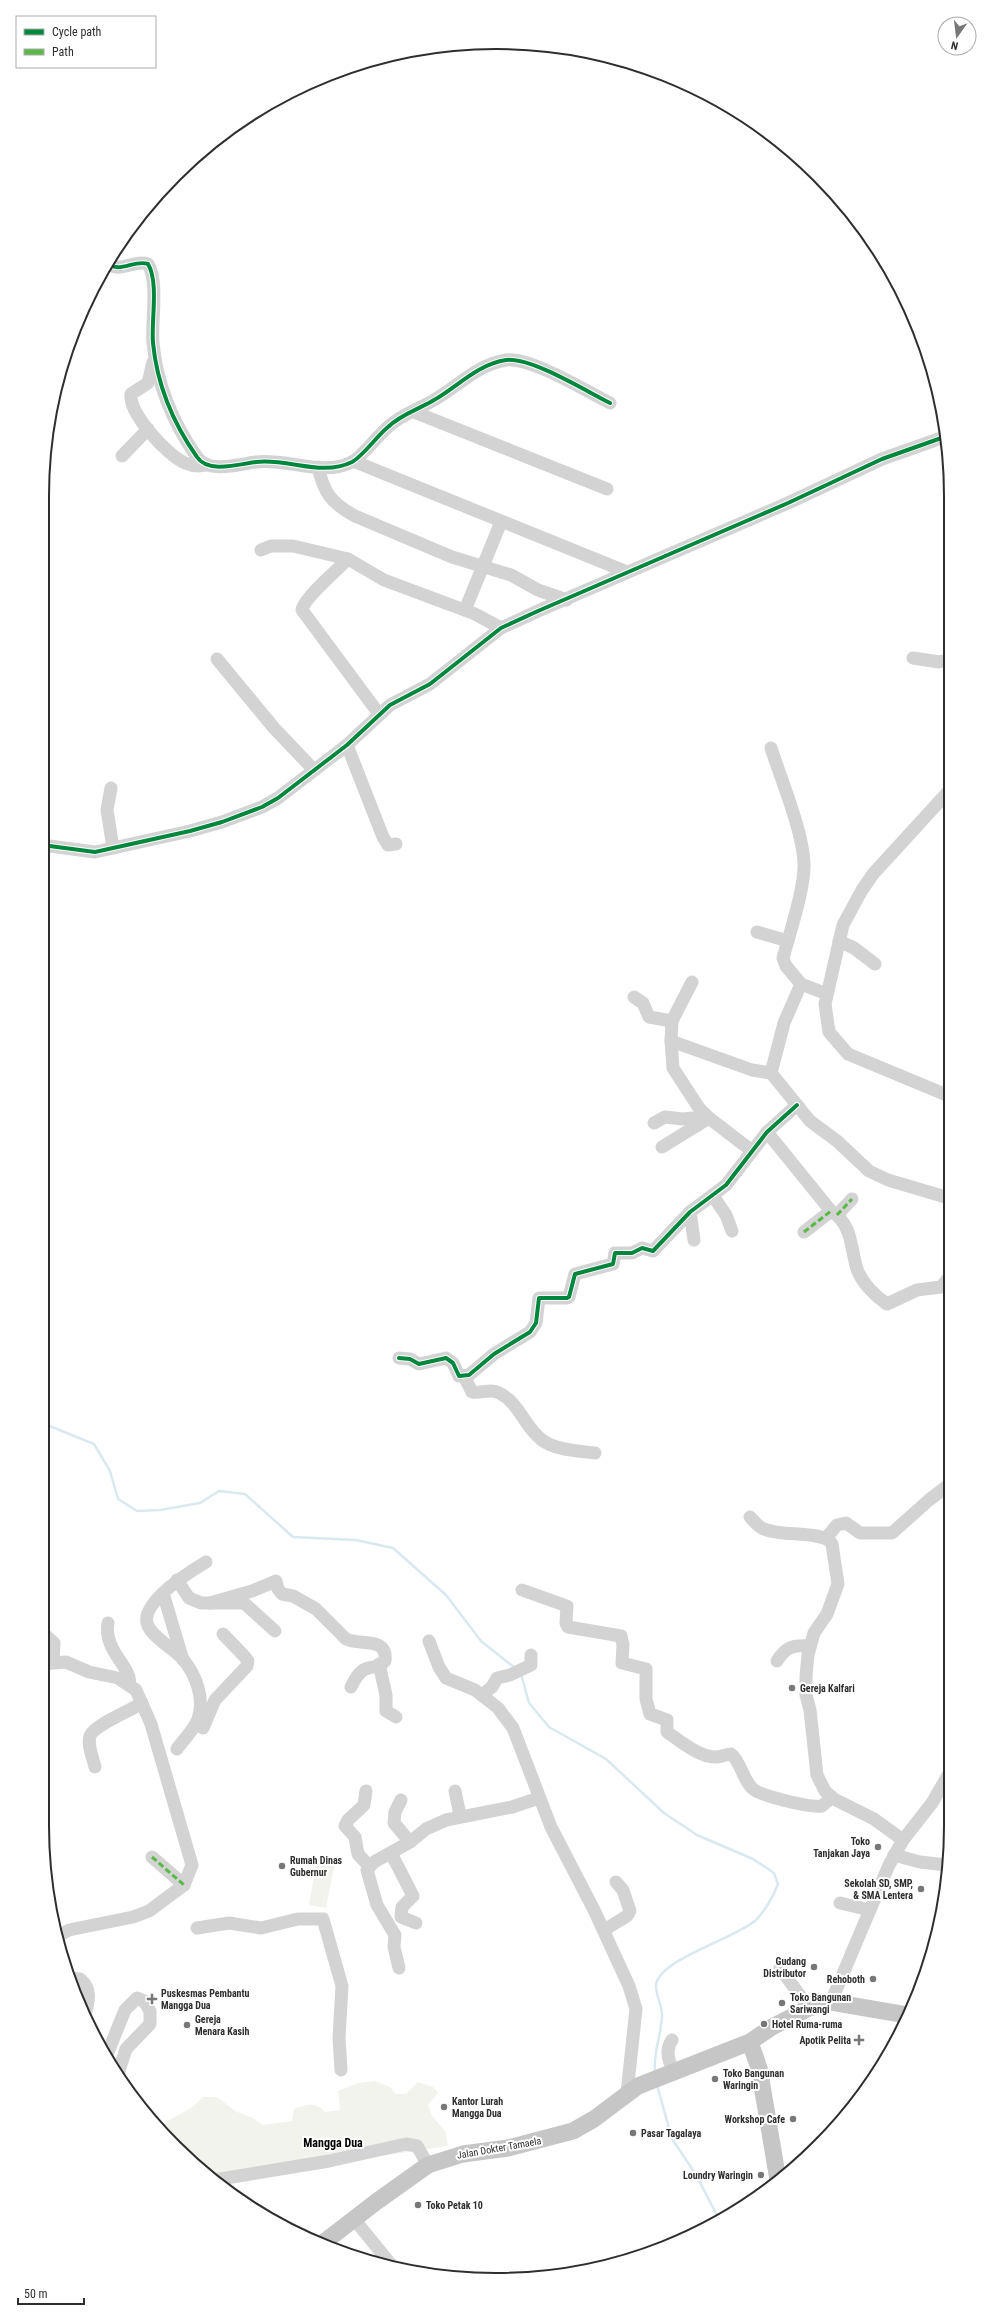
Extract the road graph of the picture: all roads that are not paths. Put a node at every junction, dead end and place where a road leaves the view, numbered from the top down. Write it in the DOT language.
graph roads {
  1 [pos="113,266"];
  2 [pos="155,356"];
  3 [pos="610,404"];
  4 [pos="414,412"];
  5 [pos="148,429"];
  6 [pos="940,438"];
  7 [pos="122,456"];
  8 [pos="353,461"];
  9 [pos="206,465"];
  10 [pos="318,467"];
  11 [pos="607,489"];
  12 [pos="501,522"];
  13 [pos="261,550"];
  14 [pos="348,559"];
  15 [pos="481,566"];
  16 [pos="627,572"];
  17 [pos="567,600"];
  18 [pos="465,610"];
  19 [pos="501,628"];
  20 [pos="913,658"];
  21 [pos="217,659"];
  22 [pos="944,660"];
  23 [pos="379,714"];
  24 [pos="347,745"];
  25 [pos="771,748"];
  26 [pos="314,770"];
  27 [pos="111,788"];
  28 [pos="944,796"];
  29 [pos="396,844"];
  30 [pos="49,846"];
  31 [pos="114,848"];
  32 [pos="757,932"];
  33 [pos="839,940"];
  34 [pos="788,941"];
  35 [pos="875,964"];
  36 [pos="692,982"];
  37 [pos="801,984"];
  38 [pos="827,994"];
  39 [pos="634,997"];
  40 [pos="672,1021"];
  41 [pos="671,1041"];
  42 [pos="772,1073"];
  43 [pos="944,1094"];
  44 [pos="796,1105"];
  45 [pos="703,1122"];
  46 [pos="654,1123"];
  47 [pos="767,1132"];
  48 [pos="662,1147"];
  49 [pos="752,1151"];
  50 [pos="713,1196"];
  51 [pos="944,1197"];
  52 [pos="852,1199"];
  53 [pos="690,1212"];
  54 [pos="834,1213"];
  55 [pos="732,1230"];
  56 [pos="804,1232"];
  57 [pos="694,1240"];
  58 [pos="944,1283"];
  59 [pos="399,1358"];
  60 [pos="464,1376"];
  61 [pos="595,1453"];
  62 [pos="944,1489"];
  63 [pos="750,1517"];
  64 [pos="826,1538"];
  65 [pos="206,1562"];
  66 [pos="177,1580"];
  67 [pos="522,1590"];
  68 [pos="163,1594"];
  69 [pos="210,1603"];
  70 [pos="108,1623"];
  71 [pos="275,1631"];
  72 [pos="222,1634"];
  73 [pos="49,1638"];
  74 [pos="429,1642"];
  75 [pos="810,1646"];
  76 [pos="531,1654"];
  77 [pos="49,1657"];
  78 [pos="183,1660"];
  79 [pos="777,1661"];
  80 [pos="49,1663"];
  81 [pos="379,1664"];
  82 [pos="129,1685"];
  83 [pos="351,1687"];
  84 [pos="482,1695"];
  85 [pos="142,1703"];
  86 [pos="396,1717"];
  87 [pos="177,1749"];
  88 [pos="161,1756"];
  89 [pos="95,1767"];
  90 [pos="944,1782"];
  91 [pos="366,1791"];
  92 [pos="455,1791"];
  93 [pos="832,1797"];
  94 [pos="539,1798"];
  95 [pos="401,1800"];
  96 [pos="460,1815"];
  97 [pos="903,1840"];
  98 [pos="410,1842"];
  99 [pos="391,1853"];
  100 [pos="894,1855"];
  101 [pos="152,1857"];
  102 [pos="942,1864"];
  103 [pos="369,1866"];
  104 [pos="616,1882"];
  105 [pos="184,1885"];
  106 [pos="840,1903"];
  107 [pos="870,1910"];
  108 [pos="416,1923"];
  109 [pos="197,1928"];
  110 [pos="604,1930"];
  111 [pos="62,1934"];
  112 [pos="399,1968"];
  113 [pos="780,1968"];
  114 [pos="76,1979"];
  115 [pos="831,2002"];
  116 [pos="87,2007"];
  117 [pos="809,2008"];
  118 [pos="902,2014"];
  119 [pos="672,2040"];
  120 [pos="750,2042"];
  121 [pos="109,2049"];
  122 [pos="120,2067"];
  123 [pos="341,2070"];
  124 [pos="670,2073"];
  125 [pos="633,2089"];
  126 [pos="428,2165"];
  127 [pos="777,2174"];
  128 [pos="221,2179"];
  129 [pos="354,2219"];
  130 [pos="328,2240"];
  131 [pos="387,2259"];
  1 -- 2 [label="street"];
  2 -- 5 [label="street"];
  2 -- 9 [label="street"];
  3 -- 4 [label="street"];
  4 -- 8 [label="street"];
  4 -- 11 [label="street"];
  5 -- 7 [label="street"];
  5 -- 9 [label="street"];
  6 -- 16 [label="street"];
  8 -- 10 [label="street"];
  8 -- 12 [label="street"];
  9 -- 10 [label="street"];
  10 -- 15 [label="street"];
  12 -- 15 [label="street"];
  12 -- 16 [label="street"];
  13 -- 14 [label="street"];
  14 -- 18 [label="street"];
  14 -- 23 [label="street"];
  15 -- 17 [label="street"];
  15 -- 18 [label="street"];
  16 -- 17 [label="street"];
  17 -- 19 [label="street"];
  18 -- 19 [label="street"];
  19 -- 23 [label="street"];
  20 -- 22 [label="street"];
  21 -- 26 [label="street"];
  23 -- 24 [label="street"];
  24 -- 26 [label="street"];
  24 -- 29 [label="street"];
  25 -- 34 [label="street"];
  26 -- 31 [label="street"];
  27 -- 31 [label="street"];
  28 -- 33 [label="street"];
  30 -- 31 [label="street"];
  32 -- 34 [label="street"];
  33 -- 35 [label="street"];
  33 -- 38 [label="street"];
  34 -- 37 [label="street"];
  36 -- 40 [label="street"];
  37 -- 38 [label="street"];
  37 -- 42 [label="street"];
  38 -- 43 [label="street"];
  39 -- 40 [label="street"];
  40 -- 41 [label="street"];
  41 -- 42 [label="street"];
  41 -- 45 [label="street"];
  42 -- 44 [label="street"];
  44 -- 47 [label="street"];
  44 -- 51 [label="street"];
  45 -- 46 [label="street"];
  45 -- 48 [label="street"];
  45 -- 49 [label="street"];
  47 -- 49 [label="street"];
  47 -- 54 [label="street"];
  49 -- 50 [label="street"];
  50 -- 53 [label="street"];
  50 -- 55 [label="street"];
  52 -- 54 [label="street"];
  53 -- 57 [label="street"];
  53 -- 60 [label="street"];
  54 -- 56 [label="street"];
  54 -- 58 [label="street"];
  59 -- 60 [label="street"];
  60 -- 61 [label="street"];
  62 -- 64 [label="street"];
  63 -- 64 [label="street"];
  64 -- 75 [label="street"];
  65 -- 66 [label="street"];
  66 -- 68 [label="street"];
  66 -- 69 [label="street"];
  67 -- 93 [label="street"];
  68 -- 78 [label="street"];
  68 -- 78 [label="street"];
  69 -- 71 [label="street"];
  69 -- 81 [label="street"];
  70 -- 82 [label="street"];
  72 -- 87 [label="street"];
  73 -- 77 [label="street"];
  74 -- 84 [label="street"];
  75 -- 79 [label="street"];
  75 -- 93 [label="street"];
  76 -- 84 [label="street"];
  78 -- 87 [label="street"];
  80 -- 82 [label="street"];
  81 -- 83 [label="street"];
  81 -- 86 [label="street"];
  82 -- 85 [label="street"];
  84 -- 94 [label="street"];
  85 -- 88 [label="street"];
  85 -- 89 [label="street"];
  87 -- 88 [label="street"];
  88 -- 105 [label="street"];
  90 -- 97 [label="street"];
  91 -- 103 [label="street"];
  92 -- 96 [label="street"];
  93 -- 97 [label="street"];
  94 -- 96 [label="street"];
  94 -- 110 [label="street"];
  95 -- 98 [label="street"];
  96 -- 98 [label="street"];
  97 -- 100 [label="street"];
  98 -- 99 [label="street"];
  99 -- 103 [label="street"];
  99 -- 108 [label="street"];
  100 -- 102 [label="street"];
  100 -- 107 [label="street"];
  101 -- 105 [label="street"];
  103 -- 112 [label="street"];
  104 -- 110 [label="street"];
  105 -- 111 [label="street"];
  106 -- 107 [label="street"];
  107 -- 115 [label="street"];
  109 -- 123 [label="street"];
  110 -- 125 [label="street"];
  113 -- 117 [label="street"];
  114 -- 116 [label="street"];
  115 -- 117 [label="main road, Jalan Dokter Tamaela"];
  115 -- 118 [label="main road"];
  117 -- 120 [label="main road, Jalan Dokter Tamaela"];
  119 -- 124 [label="street"];
  120 -- 124 [label="main road, Jalan Dokter Tamaela"];
  120 -- 127 [label="main road"];
  121 -- 122 [label="street"];
  124 -- 125 [label="main road, Jalan Dokter Tamaela"];
  125 -- 126 [label="main road, Jalan Dokter Tamaela"];
  126 -- 128 [label="street"];
  126 -- 129 [label="main road, Jalan Dokter Tamaela"];
  129 -- 130 [label="main road, Jalan Dokter Tamaela"];
  129 -- 131 [label="street"];
}
